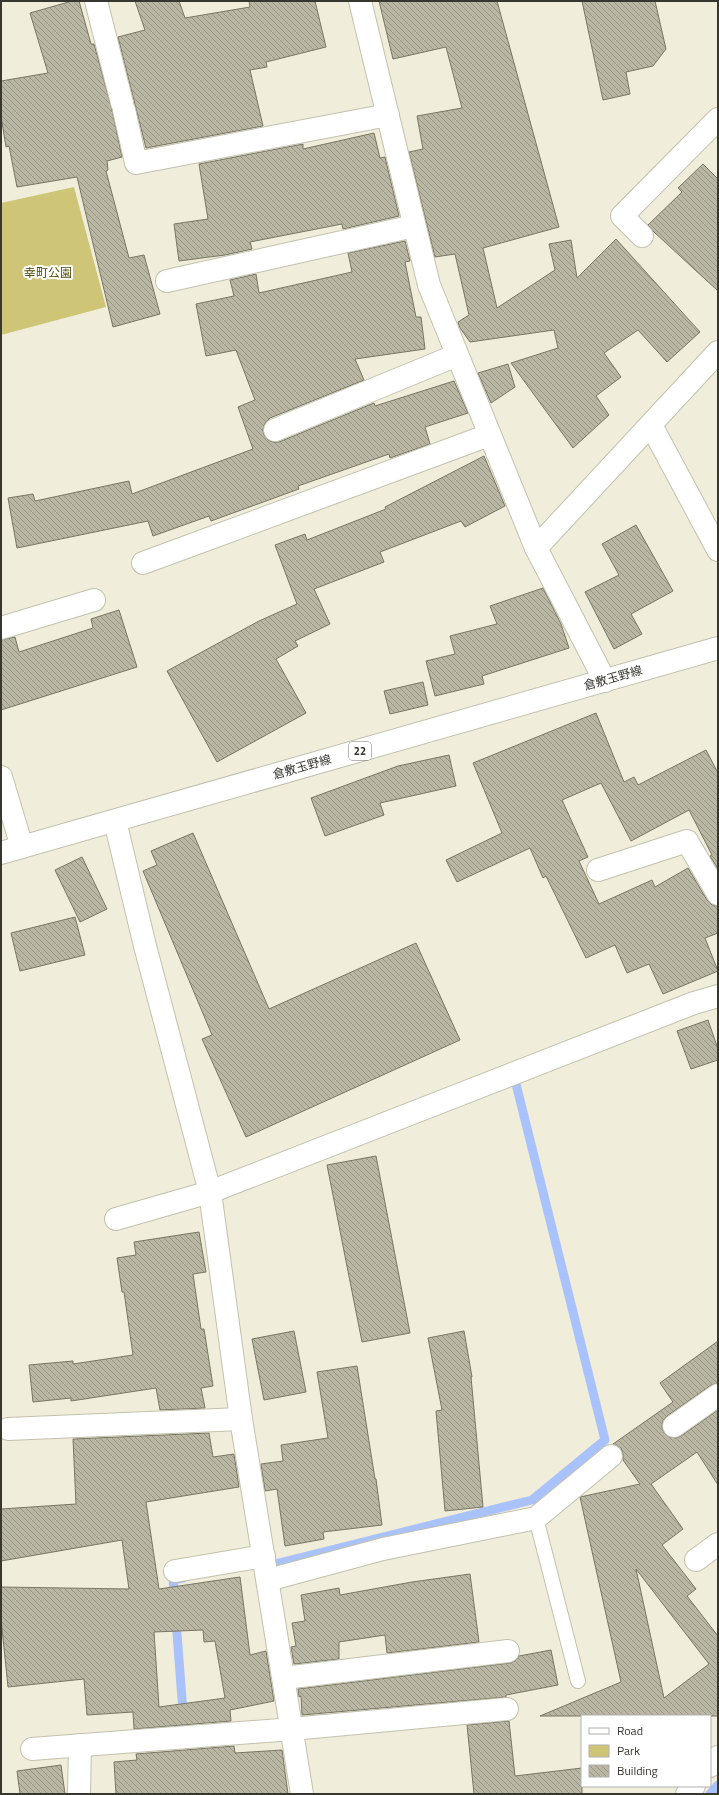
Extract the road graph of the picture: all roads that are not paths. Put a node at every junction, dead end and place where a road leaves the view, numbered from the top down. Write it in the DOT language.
graph roads {
  1 [pos="96,1"];
  2 [pos="360,1"];
  3 [pos="388,115"];
  4 [pos="718,119"];
  5 [pos="414,226"];
  6 [pos="642,236"];
  7 [pos="167,281"];
  8 [pos="718,352"];
  9 [pos="457,355"];
  10 [pos="651,425"];
  11 [pos="275,430"];
  12 [pos="489,435"];
  13 [pos="536,548"];
  14 [pos="718,550"];
  15 [pos="143,563"];
  16 [pos="94,600"];
  17 [pos="1,628"];
  18 [pos="718,648"];
  19 [pos="605,681"];
  20 [pos="1,777"];
  21 [pos="115,821"];
  22 [pos="22,847"];
  23 [pos="1,853"];
  24 [pos="598,870"];
  25 [pos="718,894"];
  26 [pos="718,996"];
  27 [pos="210,1192"];
  28 [pos="116,1219"];
  29 [pos="718,1395"];
  30 [pos="241,1419"];
  31 [pos="674,1426"];
  32 [pos="8,1429"];
  33 [pos="611,1456"];
  34 [pos="536,1518"];
  35 [pos="718,1544"];
  36 [pos="696,1560"];
  37 [pos="266,1567"];
  38 [pos="175,1571"];
  39 [pos="508,1651"];
  40 [pos="284,1678"];
  41 [pos="578,1681"];
  42 [pos="507,1709"];
  43 [pos="292,1729"];
  44 [pos="80,1745"];
  45 [pos="32,1749"];
  46 [pos="718,1757"];
  47 [pos="711,1765"];
  48 [pos="79,1794"];
  49 [pos="302,1794"];
  1 -- 3 [label="street"];
  2 -- 3 [label="street"];
  3 -- 5 [label="street"];
  4 -- 6 [label="street"];
  5 -- 7 [label="street"];
  5 -- 9 [label="street"];
  8 -- 10 [label="street"];
  9 -- 11 [label="street"];
  9 -- 12 [label="street"];
  10 -- 13 [label="street"];
  10 -- 14 [label="street"];
  12 -- 13 [label="street"];
  12 -- 15 [label="street"];
  13 -- 19 [label="street"];
  16 -- 17 [label="street"];
  18 -- 19 [label="street, 倉敷玉野線 / 22"];
  19 -- 21 [label="street, 倉敷玉野線 / 22"];
  20 -- 22 [label="street"];
  21 -- 22 [label="street, 倉敷玉野線 / 22"];
  21 -- 27 [label="street"];
  22 -- 23 [label="street, 倉敷玉野線 / 22"];
  24 -- 25 [label="street"];
  26 -- 27 [label="street"];
  27 -- 28 [label="street"];
  27 -- 30 [label="street"];
  29 -- 31 [label="street"];
  30 -- 32 [label="street"];
  30 -- 37 [label="street"];
  33 -- 34 [label="street"];
  34 -- 37 [label="street"];
  34 -- 41 [label="lane"];
  35 -- 36 [label="street"];
  37 -- 38 [label="street"];
  37 -- 40 [label="street"];
  39 -- 40 [label="street"];
  40 -- 43 [label="street"];
  42 -- 43 [label="street"];
  43 -- 44 [label="street"];
  43 -- 49 [label="street"];
  44 -- 45 [label="street"];
  44 -- 48 [label="street"];
  46 -- 47 [label="street"];
}
